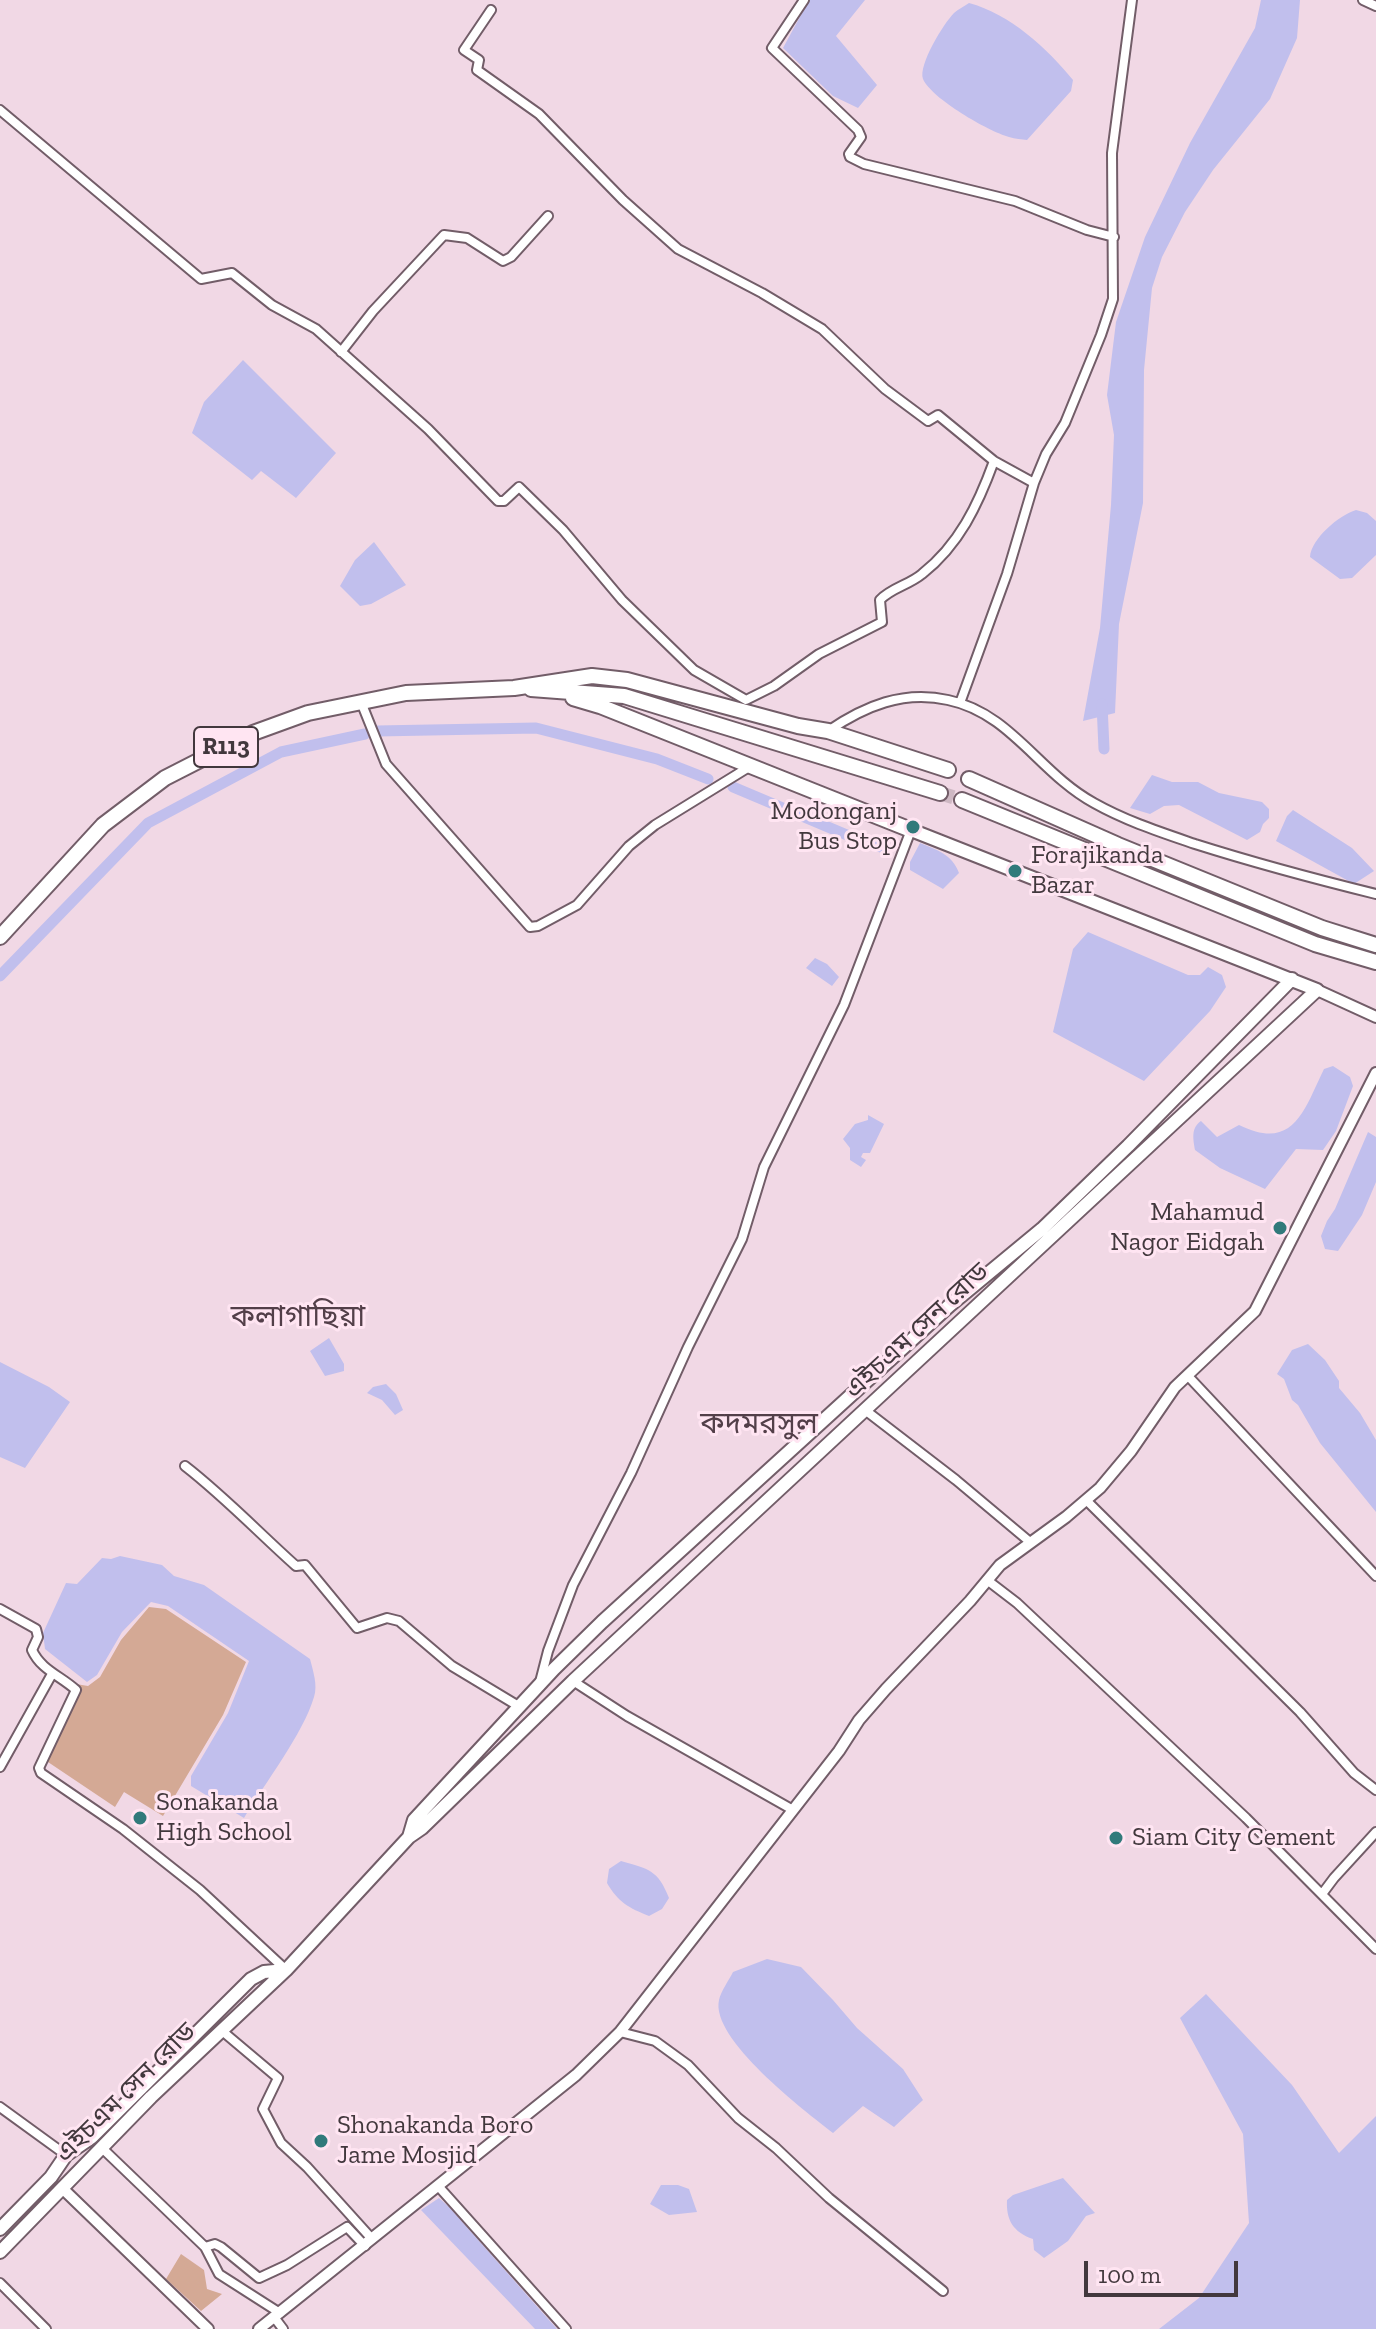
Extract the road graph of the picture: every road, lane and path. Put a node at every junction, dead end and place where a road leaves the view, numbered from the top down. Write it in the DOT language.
graph roads {
  1 [pos="804,0"];
  2 [pos="1132,0"];
  3 [pos="1363,0"];
  4 [pos="1376,6"];
  5 [pos="491,10"];
  6 [pos="0,110"];
  7 [pos="548,216"];
  8 [pos="1114,237"];
  9 [pos="341,352"];
  10 [pos="994,461"];
  11 [pos="1034,483"];
  12 [pos="514,688"];
  13 [pos="555,692"];
  14 [pos="361,701"];
  15 [pos="960,703"];
  16 [pos="828,731"];
  17 [pos="749,767"];
  18 [pos="948,770"];
  19 [pos="969,779"];
  20 [pos="940,793"];
  21 [pos="962,800"];
  22 [pos="911,830"];
  23 [pos="1376,894"];
  24 [pos="0,937"];
  25 [pos="1376,945"];
  26 [pos="1376,962"];
  27 [pos="1292,979"];
  28 [pos="1317,990"];
  29 [pos="1376,1017"];
  30 [pos="1376,1073"];
  31 [pos="1188,1376"];
  32 [pos="865,1410"];
  33 [pos="185,1466"];
  34 [pos="1086,1500"];
  35 [pos="1030,1542"];
  36 [pos="1376,1576"];
  37 [pos="987,1580"];
  38 [pos="0,1609"];
  39 [pos="52,1674"];
  40 [pos="573,1681"];
  41 [pos="535,1691"];
  42 [pos="520,1707"];
  43 [pos="545,1708"];
  44 [pos="0,1767"];
  45 [pos="1376,1790"];
  46 [pos="793,1810"];
  47 [pos="1376,1832"];
  48 [pos="409,1837"];
  49 [pos="1322,1894"];
  50 [pos="1376,1949"];
  51 [pos="286,1970"];
  52 [pos="221,2030"];
  53 [pos="620,2032"];
  54 [pos="0,2107"];
  55 [pos="102,2148"];
  56 [pos="66,2155"];
  57 [pos="439,2187"];
  58 [pos="62,2188"];
  59 [pos="0,2229"];
  60 [pos="368,2242"];
  61 [pos="205,2247"];
  62 [pos="0,2252"];
  63 [pos="0,2283"];
  64 [pos="943,2291"];
  65 [pos="277,2315"];
  66 [pos="46,2329"];
  67 [pos="208,2329"];
  68 [pos="259,2329"];
  69 [pos="283,2329"];
  70 [pos="566,2329"];
  1 -- 8 [label="street"];
  2 -- 8 [label="street"];
  3 -- 4 [label="street"];
  5 -- 10 [label="street"];
  6 -- 9 [label="street"];
  7 -- 9 [label="street"];
  8 -- 11 [label="street"];
  9 -- 10 [label="street"];
  10 -- 11 [label="street"];
  11 -- 15 [label="street"];
  12 -- 13 [label="main road, R113"];
  12 -- 14 [label="main road, R113"];
  12 -- 16 [label="main road, R113"];
  13 -- 17 [label="main road"];
  13 -- 20 [label="main road, R113"];
  14 -- 17 [label="street"];
  14 -- 24 [label="main road, R113"];
  15 -- 16 [label="street"];
  15 -- 23 [label="street"];
  16 -- 18 [label="main road, R113"];
  17 -- 22 [label="main road"];
  19 -- 25 [label="main road"];
  21 -- 26 [label="main road"];
  22 -- 27 [label="main road"];
  22 -- 41 [label="street"];
  27 -- 28 [label="main road"];
  27 -- 41 [label="main road, এইচএম সেন রোড"];
  28 -- 29 [label="street"];
  28 -- 32 [label="main road, এইচএম সেন রোড"];
  30 -- 31 [label="street"];
  31 -- 34 [label="street"];
  31 -- 36 [label="street"];
  32 -- 35 [label="street"];
  32 -- 40 [label="main road, এইচএম সেন রোড"];
  33 -- 42 [label="street"];
  34 -- 35 [label="street"];
  34 -- 45 [label="street"];
  35 -- 37 [label="street"];
  37 -- 46 [label="street"];
  37 -- 49 [label="street"];
  38 -- 39 [label="street"];
  39 -- 44 [label="street"];
  39 -- 51 [label="street"];
  40 -- 43 [label="main road, এইচএম সেন রোড"];
  40 -- 46 [label="street"];
  41 -- 42 [label="main road, এইচএম সেন রোড"];
  41 -- 43 [label="main road"];
  42 -- 48 [label="main road, এইচএম সেন রোড"];
  43 -- 48 [label="main road, এইচএম সেন রোড"];
  46 -- 53 [label="street"];
  47 -- 49 [label="street"];
  48 -- 51 [label="main road, এইচএম সেন রোড"];
  49 -- 50 [label="street"];
  51 -- 52 [label="main road, এইচএম সেন রোড"];
  51 -- 56 [label="main road, এইচএম সেন রোড"];
  52 -- 55 [label="main road, এইচএম সেন রোড"];
  52 -- 60 [label="street"];
  53 -- 57 [label="street"];
  53 -- 64 [label="street"];
  54 -- 56 [label="street"];
  55 -- 58 [label="main road, এইচএম সেন রোড"];
  55 -- 61 [label="street"];
  56 -- 59 [label="main road, এইচএম সেন রোড"];
  57 -- 60 [label="street"];
  57 -- 70 [label="street"];
  58 -- 62 [label="main road, এইচএম সেন রোড"];
  58 -- 67 [label="street"];
  60 -- 61 [label="street"];
  60 -- 65 [label="street"];
  61 -- 65 [label="street"];
  63 -- 66 [label="street"];
  65 -- 68 [label="street"];
  65 -- 69 [label="street"];
}
